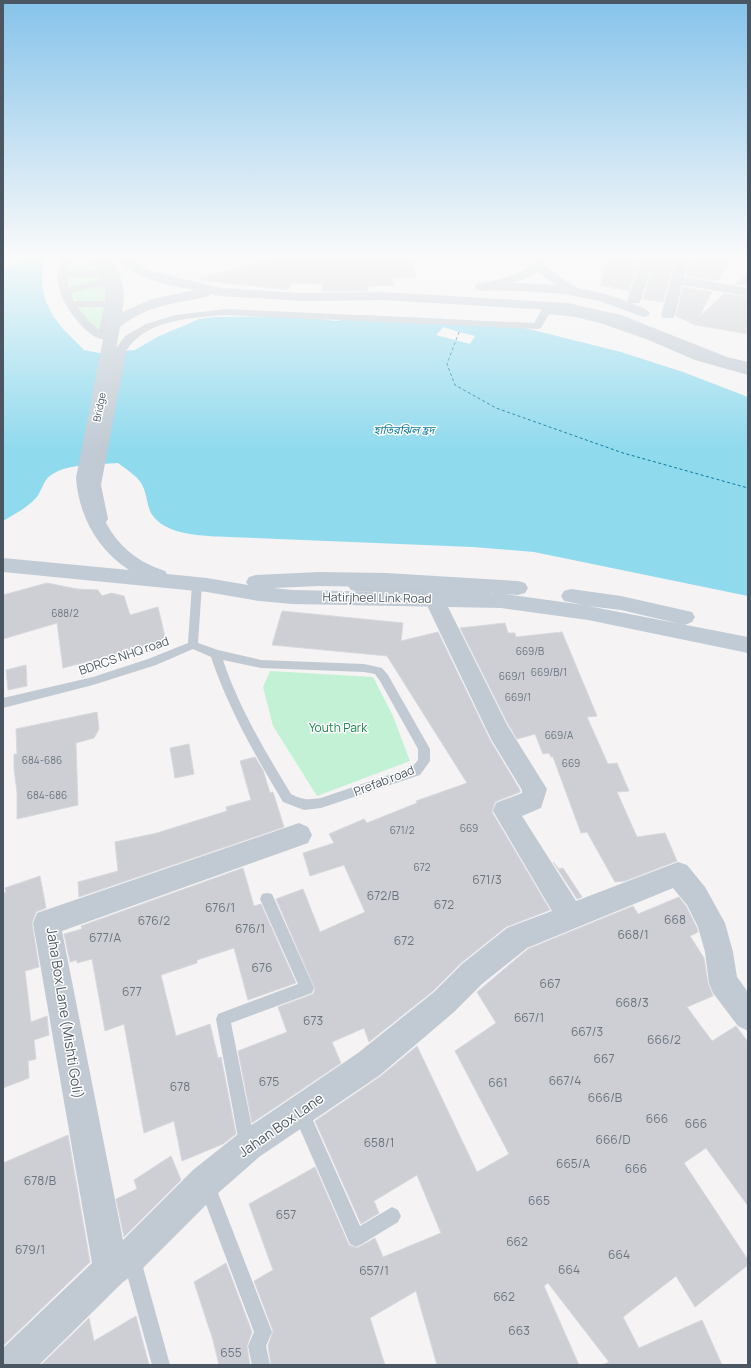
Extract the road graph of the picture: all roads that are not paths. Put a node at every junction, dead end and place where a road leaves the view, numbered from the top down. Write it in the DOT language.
graph roads {
  1 [pos="82,321"];
  2 [pos="107,321"];
  3 [pos="114,321"];
  4 [pos="122,321"];
  5 [pos="166,321"];
  6 [pos="422,321"];
  7 [pos="540,321"];
  8 [pos="605,321"];
  9 [pos="623,321"];
  10 [pos="665,321"];
  11 [pos="113,330"];
  12 [pos="748,360"];
  13 [pos="748,367"];
  14 [pos="748,372"];
  15 [pos="3,565"];
  16 [pos="176,582"];
  17 [pos="202,585"];
  18 [pos="434,599"];
  19 [pos="748,630"];
  20 [pos="193,645"];
  21 [pos="748,645"];
  22 [pos="748,650"];
  23 [pos="216,654"];
  24 [pos="3,703"];
  25 [pos="300,835"];
  26 [pos="267,899"];
  27 [pos="571,917"];
  28 [pos="748,1016"];
  29 [pos="300,1110"];
  30 [pos="248,1146"];
  31 [pos="205,1182"];
  32 [pos="392,1216"];
  33 [pos="121,1263"];
  34 [pos="13,1364"];
  35 [pos="161,1365"];
  36 [pos="261,1365"];
  1 -- 2 [label="street"];
  3 -- 11 [label="main road"];
  4 -- 11 [label="main road"];
  5 -- 22 [label="street"];
  6 -- 7 [label="street"];
  8 -- 14 [label="street"];
  9 -- 13 [label="main road"];
  10 -- 12 [label="main road"];
  11 -- 16 [label="main road, Bridge"];
  15 -- 16 [label="main road, Hatirjheel Link Road"];
  16 -- 17 [label="main road, Hatirjheel Link Road"];
  17 -- 18 [label="main road, Hatirjheel Link Road"];
  17 -- 19 [label="main road"];
  17 -- 20 [label="lane"];
  18 -- 21 [label="main road, Hatirjheel Link Road"];
  18 -- 27 [label="street"];
  20 -- 23 [label="lane, Prefab road"];
  20 -- 24 [label="lane, BDRCS NHQ road"];
  23 -- 23 [label="lane, Prefab road"];
  25 -- 33 [label="street, Jaha Box Lane (Mishti Goli)"];
  26 -- 30 [label="lane"];
  27 -- 28 [label="street, Jahan Box Lane"];
  27 -- 29 [label="street, Jahan Box Lane"];
  29 -- 30 [label="street, Jahan Box Lane"];
  29 -- 32 [label="lane"];
  30 -- 31 [label="street, Jahan Box Lane"];
  31 -- 33 [label="street, Jahan Box Lane"];
  31 -- 36 [label="lane"];
  33 -- 34 [label="street, Jahan Box Lane"];
  33 -- 35 [label="lane"];
}
